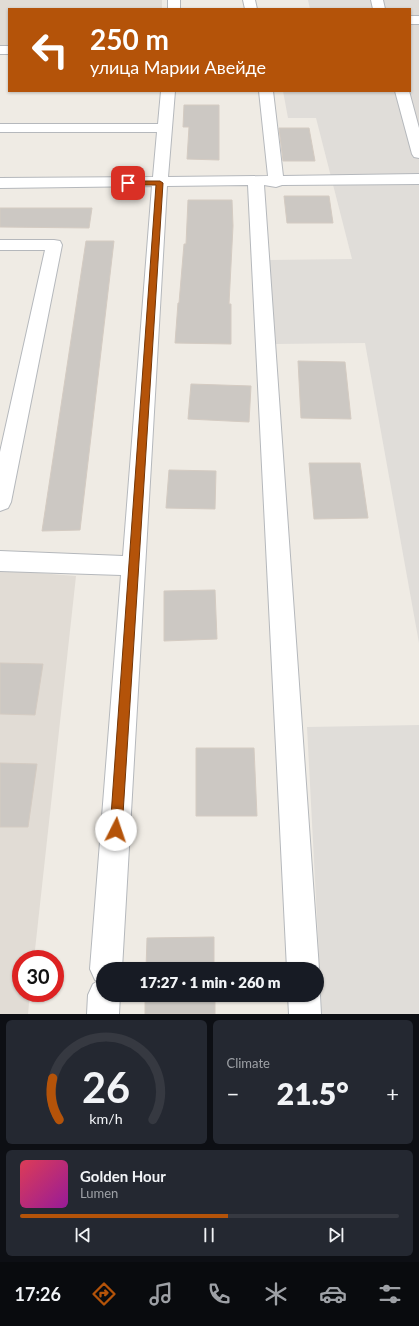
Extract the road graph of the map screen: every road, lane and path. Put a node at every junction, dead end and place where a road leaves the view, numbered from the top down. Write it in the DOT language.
graph roads {
  1 [pos="168,92"];
  2 [pos="266,92"];
  3 [pos="402,92"];
  4 [pos="0,128"];
  5 [pos="164,128"];
  6 [pos="419,154"];
  7 [pos="419,179"];
  8 [pos="266,182"];
  9 [pos="0,183"];
  10 [pos="160,183"];
  11 [pos="0,245"];
  12 [pos="0,502"];
  13 [pos="0,560"];
  14 [pos="134,566"];
  15 [pos="106,962"];
  16 [pos="303,962"];
  17 [pos="104,1002"];
  18 [pos="304,1002"];
  19 [pos="103,1014"];
  20 [pos="305,1014"];
  1 -- 5 [label="street"];
  2 -- 8 [label="street"];
  3 -- 6 [label="street"];
  4 -- 5 [label="street"];
  5 -- 10 [label="street"];
  7 -- 8 [label="street"];
  8 -- 10 [label="street"];
  8 -- 16 [label="street"];
  9 -- 10 [label="street"];
  10 -- 14 [label="street"];
  11 -- 12 [label="street"];
  13 -- 14 [label="street"];
  14 -- 15 [label="street"];
  17 -- 19 [label="street"];
  18 -- 20 [label="street"];
}
